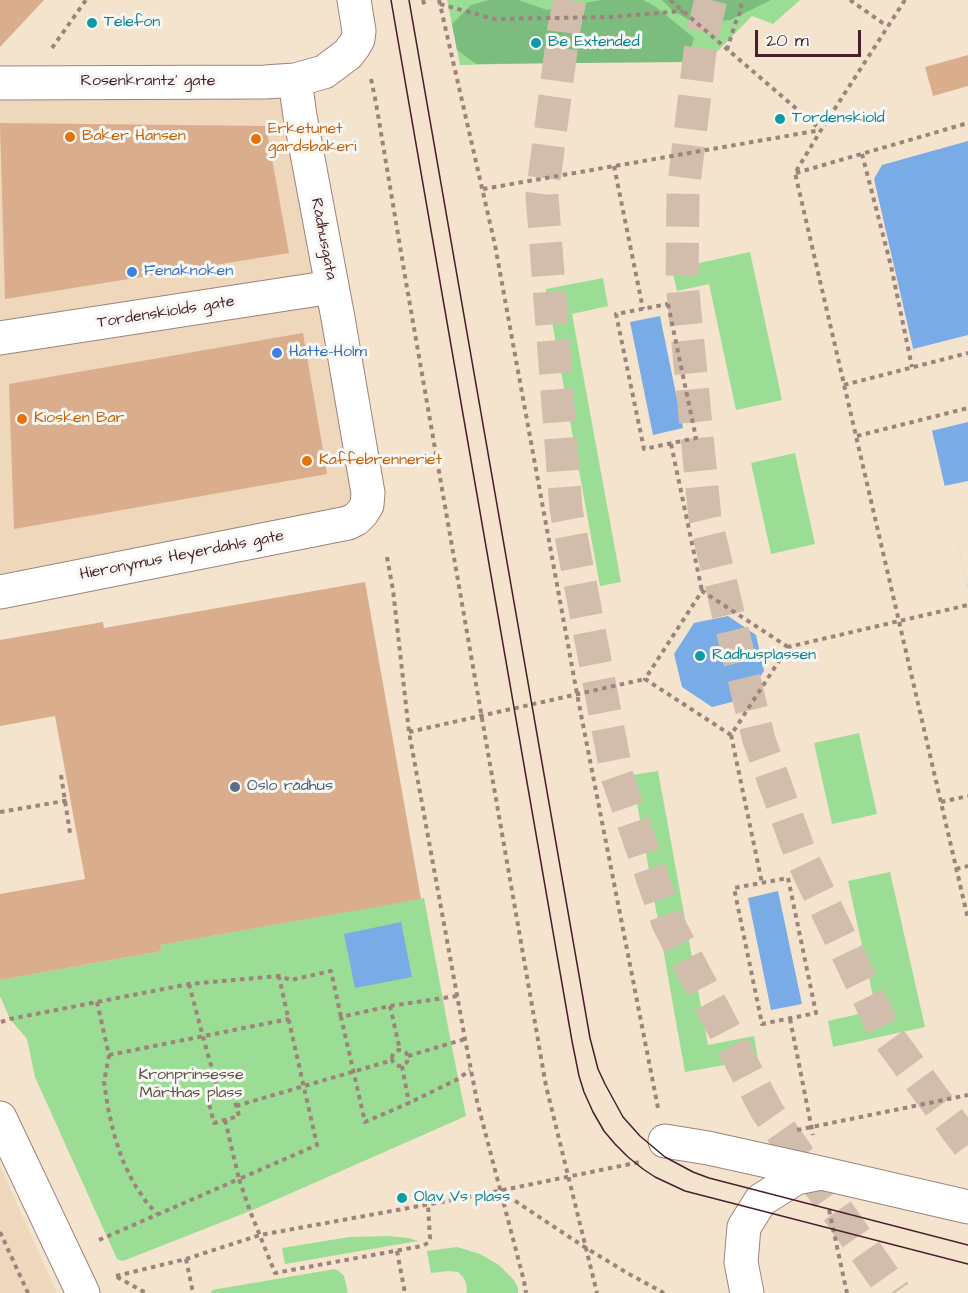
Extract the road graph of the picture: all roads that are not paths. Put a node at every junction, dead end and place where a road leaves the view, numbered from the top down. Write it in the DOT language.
graph roads {
  1 [pos="354,0"];
  2 [pos="295,80"];
  3 [pos="0,83"];
  4 [pos="332,287"];
  5 [pos="0,338"];
  6 [pos="362,513"];
  7 [pos="0,592"];
  8 [pos="0,1118"];
  9 [pos="665,1141"];
  10 [pos="821,1173"];
  11 [pos="968,1208"];
  12 [pos="83,1293"];
  13 [pos="747,1293"];
  1 -- 2 [label="street"];
  2 -- 3 [label="street, Rosenkrantz’ gate"];
  2 -- 4 [label="street, Rådhusgata"];
  4 -- 5 [label="street, Tordenskiolds gate"];
  4 -- 6 [label="street, Rådhusgata"];
  6 -- 7 [label="street, Hieronymus Heyerdahls gate"];
  8 -- 12 [label="street"];
  9 -- 10 [label="street"];
  10 -- 11 [label="street"];
  10 -- 13 [label="street"];
}
